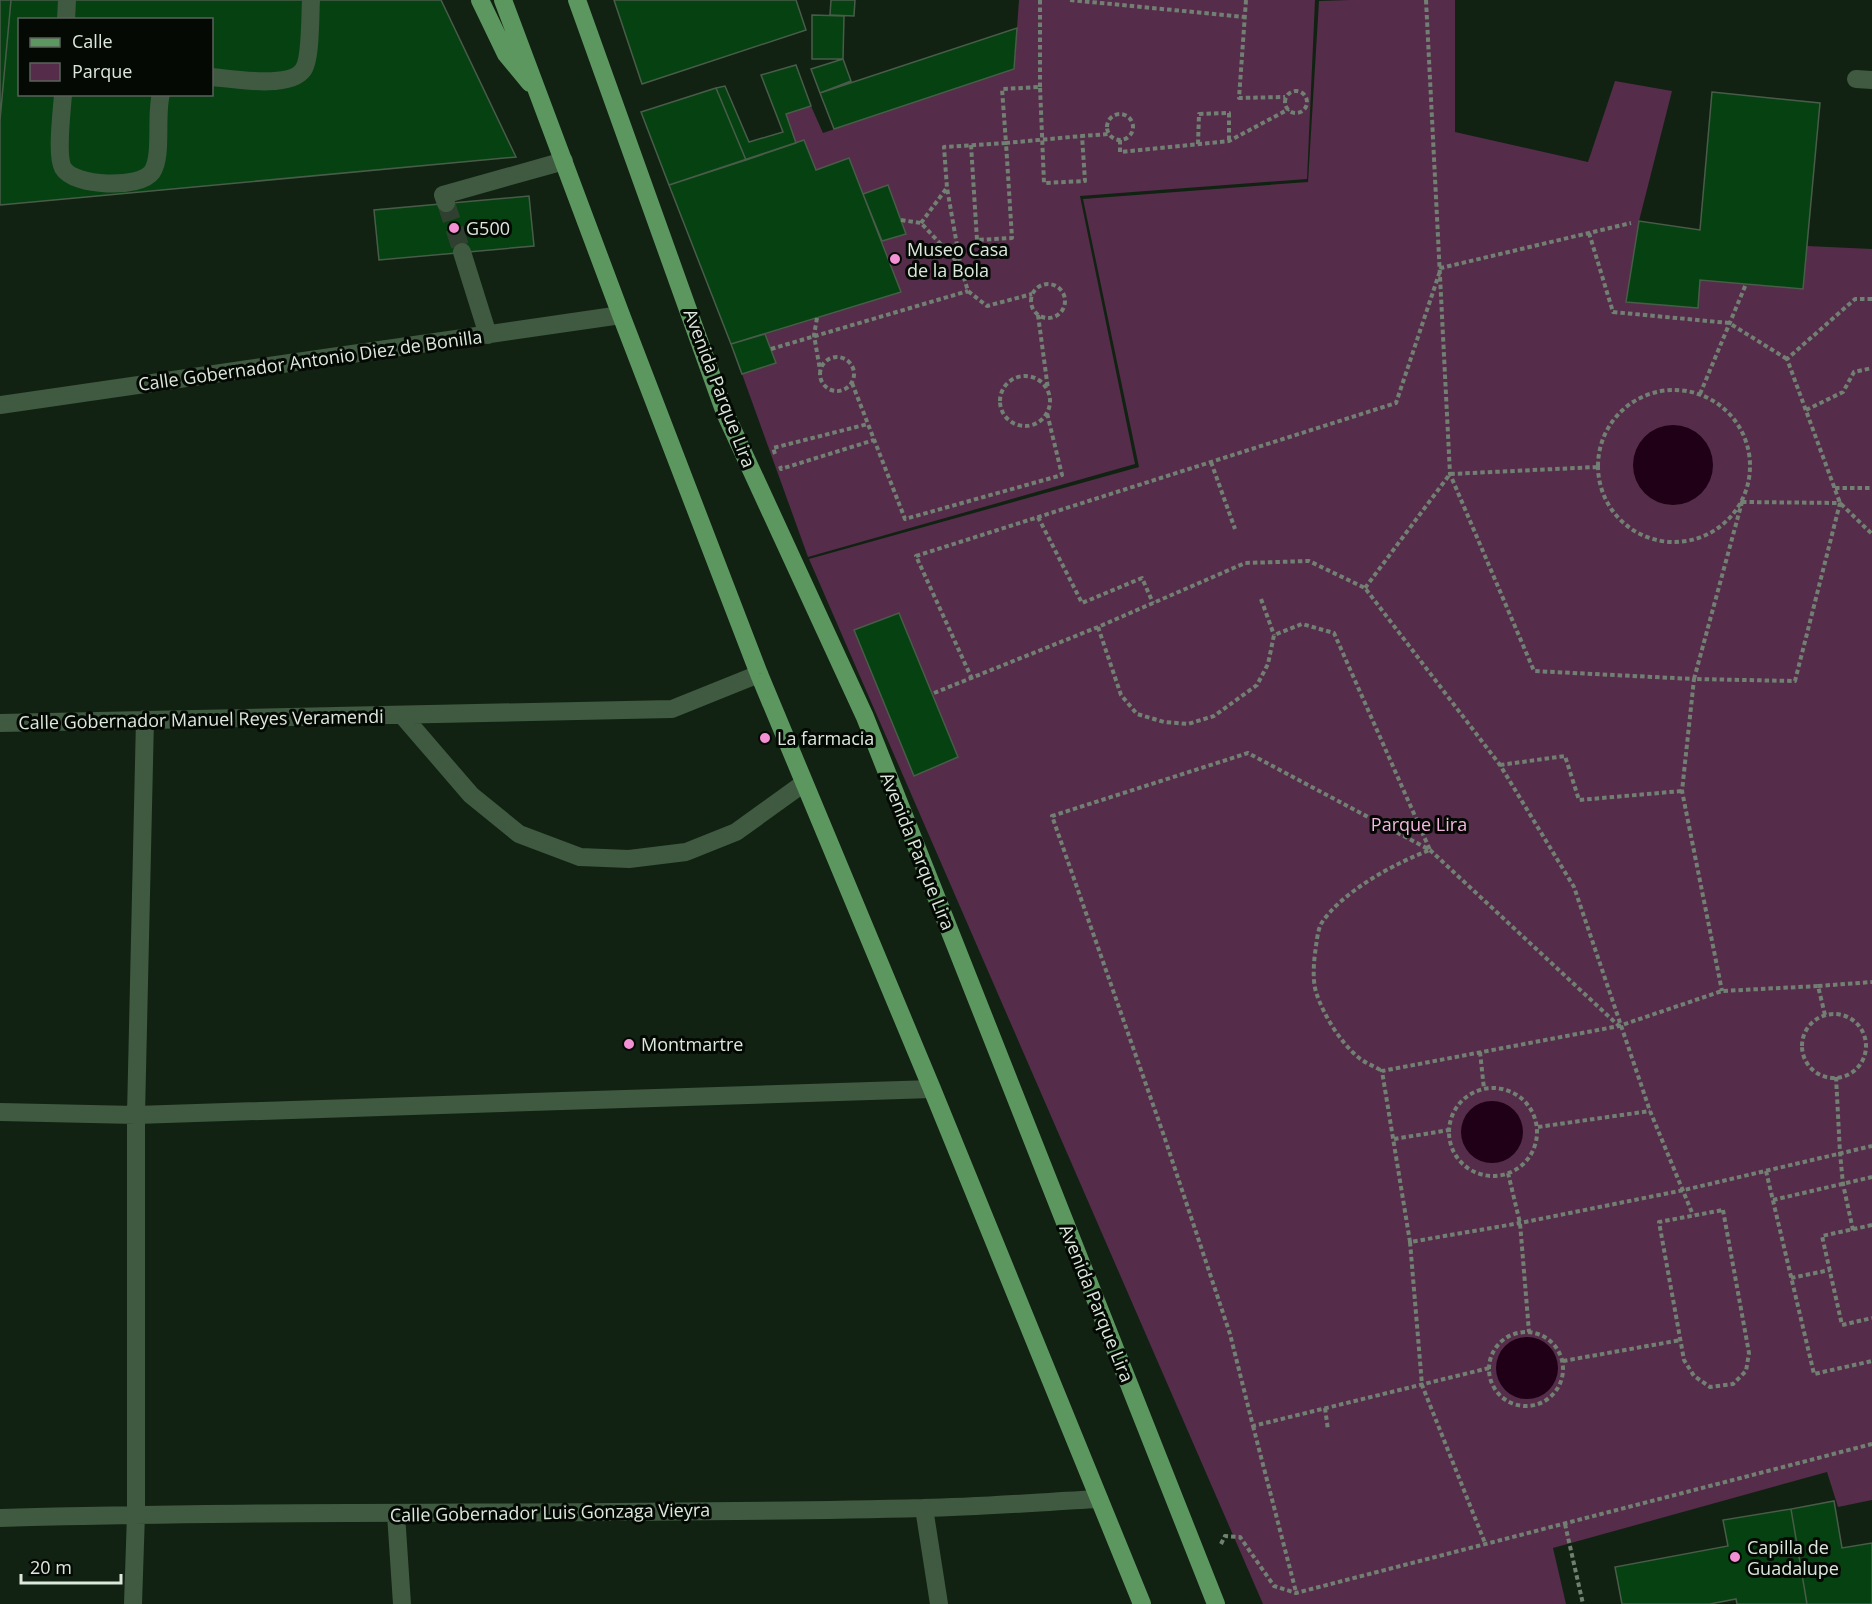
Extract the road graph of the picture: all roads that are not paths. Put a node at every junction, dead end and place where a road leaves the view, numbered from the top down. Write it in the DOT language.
graph roads {
  1 [pos="67,0"];
  2 [pos="311,0"];
  3 [pos="480,0"];
  4 [pos="503,0"];
  5 [pos="577,0"];
  6 [pos="66,18"];
  7 [pos="213,77"];
  8 [pos="63,96"];
  9 [pos="161,96"];
  10 [pos="540,96"];
  11 [pos="564,161"];
  12 [pos="446,204"];
  13 [pos="462,252"];
  14 [pos="621,315"];
  15 [pos="488,334"];
  16 [pos="0,405"];
  17 [pos="759,674"];
  18 [pos="402,715"];
  19 [pos="145,719"];
  20 [pos="0,723"];
  21 [pos="804,783"];
  22 [pos="932,1089"];
  23 [pos="0,1112"];
  24 [pos="136,1115"];
  25 [pos="1099,1499"];
  26 [pos="924,1508"];
  27 [pos="136,1514"];
  28 [pos="396,1514"];
  29 [pos="0,1518"];
  30 [pos="133,1604"];
  31 [pos="402,1604"];
  32 [pos="939,1604"];
  33 [pos="1142,1604"];
  34 [pos="1216,1604"];
  1 -- 6 [label="street"];
  2 -- 7 [label="street"];
  3 -- 10 [label="main road"];
  4 -- 10 [label="main road"];
  5 -- 34 [label="main road, Avenida Parque Lira"];
  8 -- 9 [label="street"];
  10 -- 11 [label="main road"];
  11 -- 12 [label="street"];
  11 -- 14 [label="main road"];
  13 -- 15 [label="street"];
  14 -- 15 [label="street, Calle Gobernador Antonio Diez de Bonilla"];
  14 -- 17 [label="main road"];
  15 -- 16 [label="street, Calle Gobernador Antonio Diez de Bonilla"];
  17 -- 18 [label="street, Calle Gobernador Manuel Reyes Veramendi"];
  17 -- 21 [label="main road"];
  18 -- 19 [label="street, Calle Gobernador Manuel Reyes Veramendi"];
  18 -- 21 [label="street, Calle Gobernador Manuel Reyes Veramendi"];
  19 -- 20 [label="street, Calle Gobernador Manuel Reyes Veramendi"];
  19 -- 24 [label="street"];
  21 -- 22 [label="main road"];
  22 -- 24 [label="street"];
  22 -- 25 [label="main road"];
  23 -- 24 [label="street"];
  24 -- 27 [label="street"];
  25 -- 26 [label="street, Calle Gobernador Luis Gonzaga Vieyra"];
  25 -- 33 [label="main road"];
  26 -- 28 [label="street, Calle Gobernador Luis Gonzaga Vieyra"];
  26 -- 32 [label="street"];
  27 -- 28 [label="street, Calle Gobernador Luis Gonzaga Vieyra"];
  27 -- 29 [label="street, Calle Gobernador Luis Gonzaga Vieyra"];
  27 -- 30 [label="street"];
  28 -- 31 [label="street"];
}
